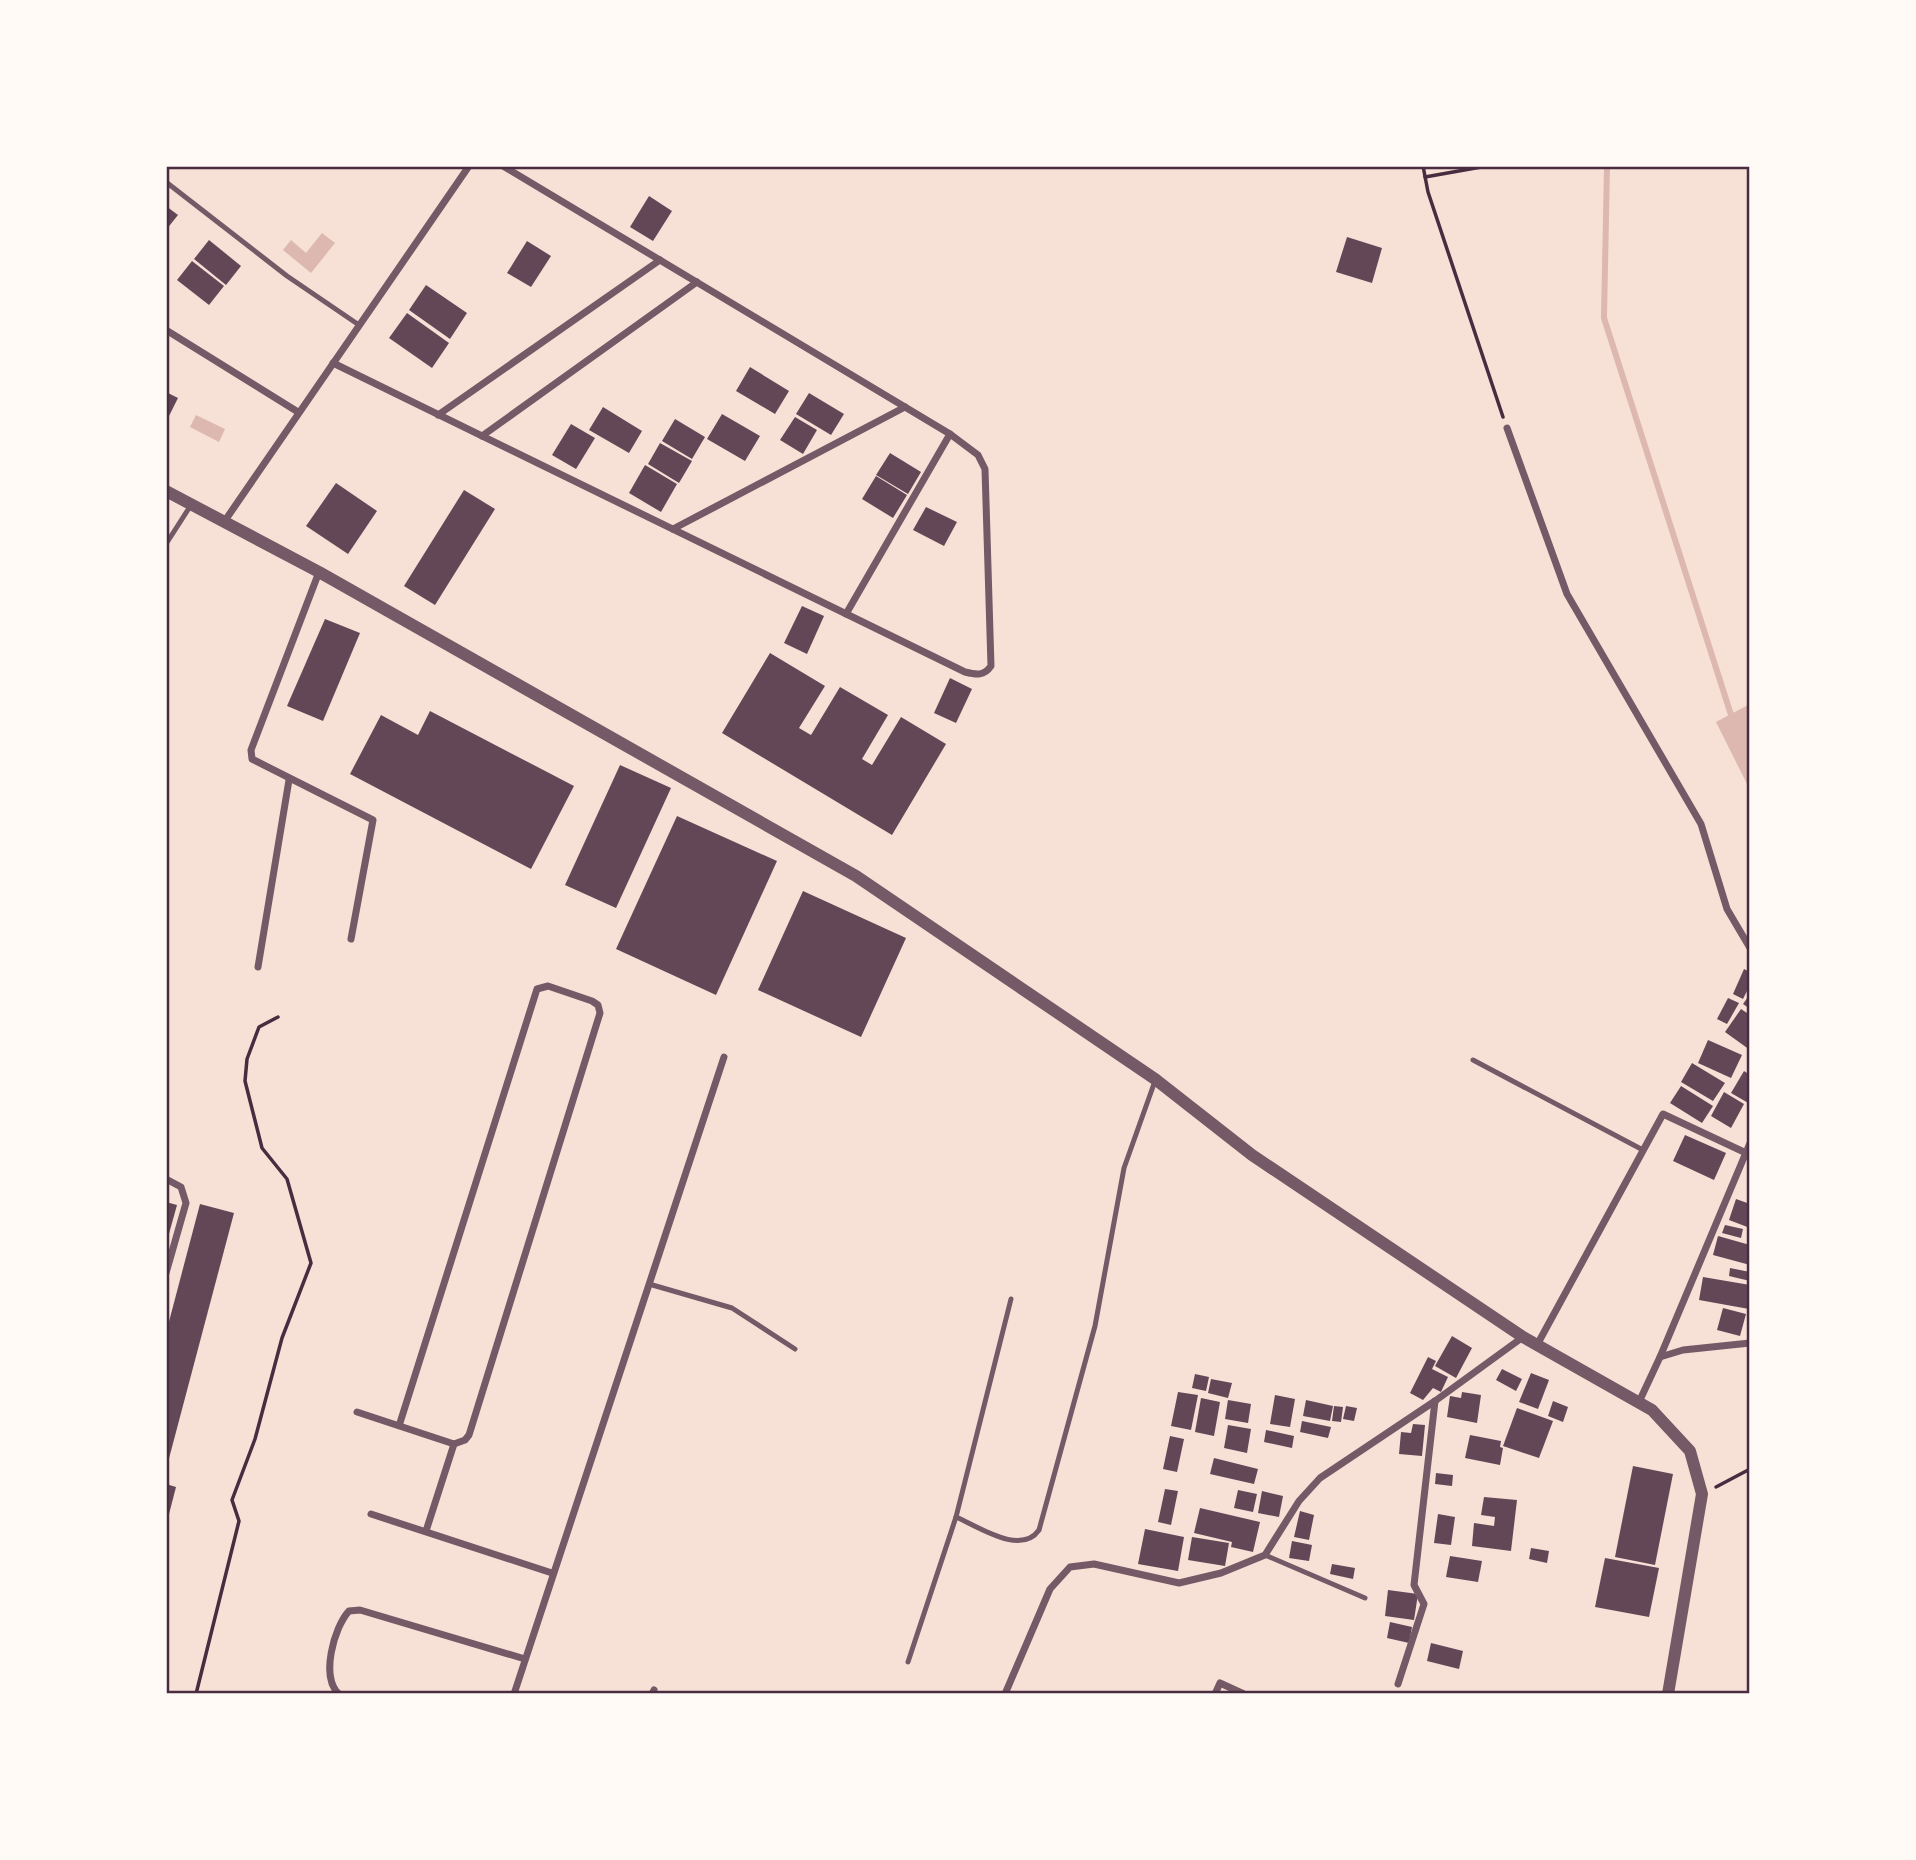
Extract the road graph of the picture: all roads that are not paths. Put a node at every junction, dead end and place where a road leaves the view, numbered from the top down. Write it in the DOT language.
graph roads {
  1 [pos="469,166"];
  2 [pos="503,166"];
  3 [pos="166,182"];
  4 [pos="660,260"];
  5 [pos="697,282"];
  6 [pos="359,325"];
  7 [pos="166,330"];
  8 [pos="333,363"];
  9 [pos="905,407"];
  10 [pos="298,412"];
  11 [pos="438,415"];
  12 [pos="1507,428"];
  13 [pos="950,434"];
  14 [pos="482,436"];
  15 [pos="166,491"];
  16 [pos="191,505"];
  17 [pos="224,522"];
  18 [pos="673,530"];
  19 [pos="166,544"];
  20 [pos="319,572"];
  21 [pos="846,614"];
  22 [pos="289,780"];
  23 [pos="351,939"];
  24 [pos="1750,948"];
  25 [pos="258,967"];
  26 [pos="724,1057"];
  27 [pos="1473,1060"];
  28 [pos="1155,1079"];
  29 [pos="1750,1143"];
  30 [pos="1643,1150"];
  31 [pos="1744,1152"];
  32 [pos="166,1179"];
  33 [pos="166,1273"];
  34 [pos="649,1284"];
  35 [pos="1011,1299"];
  36 [pos="1523,1336"];
  37 [pos="1750,1343"];
  38 [pos="1537,1345"];
  39 [pos="795,1349"];
  40 [pos="1660,1357"];
  41 [pos="1435,1401"];
  42 [pos="1639,1402"];
  43 [pos="357,1412"];
  44 [pos="399,1426"];
  45 [pos="454,1444"];
  46 [pos="371,1514"];
  47 [pos="956,1517"];
  48 [pos="426,1531"];
  49 [pos="1265,1555"];
  50 [pos="552,1573"];
  51 [pos="1365,1598"];
  52 [pos="525,1659"];
  53 [pos="908,1662"];
  54 [pos="1398,1684"];
  55 [pos="340,1694"];
  56 [pos="514,1694"];
  57 [pos="1005,1694"];
  58 [pos="1215,1694"];
  59 [pos="1244,1694"];
  60 [pos="1668,1694"];
  1 -- 6 [label="street"];
  2 -- 4 [label="street"];
  3 -- 6 [label="lane"];
  4 -- 5 [label="street"];
  4 -- 11 [label="street"];
  5 -- 9 [label="street"];
  5 -- 14 [label="street"];
  6 -- 8 [label="street"];
  7 -- 10 [label="street"];
  8 -- 10 [label="street"];
  8 -- 11 [label="street"];
  9 -- 13 [label="street"];
  9 -- 18 [label="street"];
  10 -- 17 [label="street"];
  11 -- 14 [label="street"];
  12 -- 24 [label="street"];
  13 -- 21 [label="street"];
  13 -- 21 [label="street"];
  14 -- 18 [label="street"];
  15 -- 16 [label="street"];
  16 -- 17 [label="street"];
  16 -- 19 [label="lane"];
  17 -- 20 [label="street"];
  18 -- 21 [label="street"];
  20 -- 22 [label="street"];
  20 -- 28 [label="street"];
  22 -- 23 [label="street"];
  22 -- 25 [label="street"];
  26 -- 34 [label="street"];
  27 -- 30 [label="lane"];
  28 -- 36 [label="street"];
  28 -- 47 [label="lane"];
  29 -- 31 [label="street"];
  30 -- 31 [label="street"];
  30 -- 38 [label="street"];
  31 -- 40 [label="street"];
  32 -- 33 [label="street"];
  34 -- 39 [label="lane"];
  34 -- 50 [label="street"];
  35 -- 47 [label="lane"];
  36 -- 38 [label="street"];
  36 -- 41 [label="street"];
  37 -- 40 [label="street"];
  38 -- 42 [label="street"];
  40 -- 42 [label="street"];
  41 -- 49 [label="street"];
  41 -- 54 [label="street"];
  42 -- 60 [label="street"];
  43 -- 44 [label="street"];
  44 -- 45 [label="street"];
  44 -- 45 [label="street"];
  45 -- 48 [label="street"];
  46 -- 48 [label="street"];
  47 -- 53 [label="lane"];
  48 -- 50 [label="street"];
  49 -- 51 [label="lane"];
  49 -- 57 [label="street"];
  50 -- 52 [label="street"];
  52 -- 55 [label="street"];
  52 -- 56 [label="street"];
  58 -- 59 [label="street"];
}
